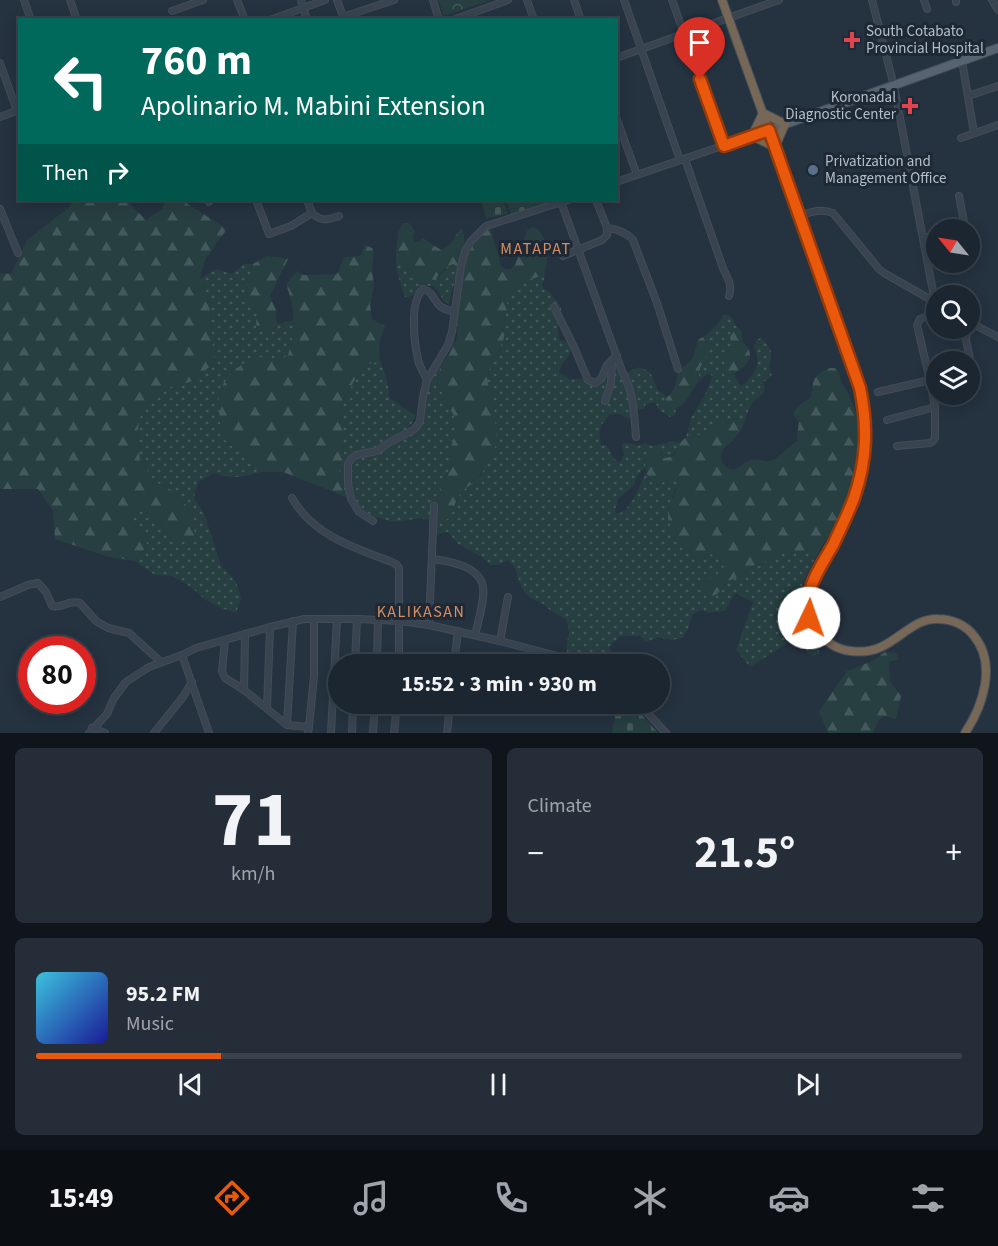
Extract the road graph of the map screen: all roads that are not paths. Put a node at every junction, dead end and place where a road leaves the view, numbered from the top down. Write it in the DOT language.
graph roads {
  1 [pos="24,0"];
  2 [pos="70,0"];
  3 [pos="202,0"];
  4 [pos="237,0"];
  5 [pos="301,0"];
  6 [pos="325,0"];
  7 [pos="337,0"];
  8 [pos="394,0"];
  9 [pos="433,0"];
  10 [pos="508,0"];
  11 [pos="527,0"];
  12 [pos="574,0"];
  13 [pos="624,0"];
  14 [pos="672,0"];
  15 [pos="722,0"];
  16 [pos="779,0"];
  17 [pos="872,0"];
  18 [pos="924,0"];
  19 [pos="992,0"];
  20 [pos="303,8"];
  21 [pos="927,9"];
  22 [pos="998,10"];
  23 [pos="172,11"];
  24 [pos="30,18"];
  25 [pos="76,18"];
  26 [pos="244,18"];
  27 [pos="276,18"];
  28 [pos="307,18"];
  29 [pos="343,18"];
  30 [pos="438,18"];
  31 [pos="458,18"];
  32 [pos="533,18"];
  33 [pos="580,18"];
  34 [pos="728,18"];
  35 [pos="684,34"];
  36 [pos="998,48"];
  37 [pos="641,49"];
  38 [pos="618,57"];
  39 [pos="962,61"];
  40 [pos="0,63"];
  41 [pos="894,86"];
  42 [pos="998,86"];
  43 [pos="968,96"];
  44 [pos="18,110"];
  45 [pos="763,113"];
  46 [pos="0,117"];
  47 [pos="618,123"];
  48 [pos="785,124"];
  49 [pos="998,125"];
  50 [pos="769,130"];
  51 [pos="974,133"];
  52 [pos="752,136"];
  53 [pos="961,138"];
  54 [pos="724,146"];
  55 [pos="774,147"];
  56 [pos="682,160"];
  57 [pos="637,175"];
  58 [pos="618,181"];
  59 [pos="958,196"];
  60 [pos="256,201"];
  61 [pos="307,201"];
  62 [pos="564,201"];
  63 [pos="596,201"];
  64 [pos="0,209"];
  65 [pos="312,213"];
  66 [pos="339,216"];
  67 [pos="799,216"];
  68 [pos="963,219"];
  69 [pos="607,228"];
  70 [pos="926,237"];
  71 [pos="923,238"];
  72 [pos="578,249"];
  73 [pos="18,253"];
  74 [pos="563,256"];
  75 [pos="933,285"];
  76 [pos="926,296"];
  77 [pos="729,297"];
  78 [pos="554,307"];
  79 [pos="454,311"];
  80 [pos="926,317"];
  81 [pos="980,328"];
  82 [pos="998,337"];
  83 [pos="614,358"];
  84 [pos="926,363"];
  85 [pos="678,369"];
  86 [pos="427,380"];
  87 [pos="926,381"];
  88 [pos="878,392"];
  89 [pos="605,401"];
  90 [pos="935,407"];
  91 [pos="887,420"];
  92 [pos="636,437"];
  93 [pos="897,446"];
  94 [pos="292,498"];
  95 [pos="434,506"];
  96 [pos="372,521"];
  97 [pos="432,559"];
  98 [pos="0,597"];
  99 [pos="508,597"];
  100 [pos="314,619"];
  101 [pos="337,619"];
  102 [pos="357,619"];
  103 [pos="378,620"];
  104 [pos="293,621"];
  105 [pos="400,621"];
  106 [pos="429,625"];
  107 [pos="270,627"];
  108 [pos="458,631"];
  109 [pos="245,634"];
  110 [pos="475,634"];
  111 [pos="225,640"];
  112 [pos="500,641"];
  113 [pos="355,654"];
  114 [pos="377,654"];
  115 [pos="399,654"];
  116 [pos="455,654"];
  117 [pos="550,654"];
  118 [pos="182,655"];
  119 [pos="161,662"];
  120 [pos="192,682"];
  121 [pos="244,690"];
  122 [pos="267,708"];
  123 [pos="353,714"];
  124 [pos="374,714"];
  125 [pos="396,714"];
  126 [pos="449,714"];
  127 [pos="648,714"];
  128 [pos="287,725"];
  129 [pos="309,730"];
  130 [pos="90,731"];
  131 [pos="105,733"];
  132 [pos="154,733"];
  133 [pos="209,733"];
  134 [pos="331,733"];
  135 [pos="352,733"];
  136 [pos="373,733"];
  137 [pos="394,733"];
  138 [pos="447,733"];
  139 [pos="666,733"];
  140 [pos="965,733"];
  1 -- 24 [label="street"];
  2 -- 25 [label="street"];
  3 -- 23 [label="street"];
  4 -- 26 [label="street"];
  5 -- 20 [label="street"];
  6 -- 20 [label="street"];
  7 -- 29 [label="street"];
  8 -- 29 [label="street"];
  9 -- 30 [label="street"];
  10 -- 31 [label="street"];
  11 -- 32 [label="street"];
  12 -- 33 [label="street"];
  13 -- 37 [label="street"];
  14 -- 35 [label="street"];
  15 -- 34 [label="highway"];
  16 -- 34 [label="street"];
  17 -- 41 [label="street"];
  18 -- 21 [label="street"];
  19 -- 22 [label="street"];
  20 -- 27 [label="street"];
  20 -- 28 [label="street"];
  34 -- 35 [label="street"];
  34 -- 45 [label="highway"];
  35 -- 37 [label="street"];
  35 -- 54 [label="street"];
  36 -- 39 [label="main road"];
  37 -- 38 [label="street"];
  37 -- 56 [label="street"];
  39 -- 41 [label="main road"];
  39 -- 43 [label="street"];
  40 -- 44 [label="street"];
  41 -- 48 [label="main road"];
  41 -- 71 [label="street"];
  42 -- 43 [label="street"];
  43 -- 51 [label="street"];
  44 -- 46 [label="street"];
  45 -- 48 [label="highway"];
  45 -- 50 [label="highway"];
  45 -- 52 [label="highway"];
  47 -- 57 [label="street"];
  48 -- 50 [label="main road"];
  48 -- 55 [label="highway"];
  49 -- 51 [label="street"];
  50 -- 52 [label="street"];
  50 -- 55 [label="highway"];
  51 -- 53 [label="street"];
  52 -- 54 [label="street"];
  52 -- 55 [label="highway"];
  54 -- 56 [label="street"];
  55 -- 67 [label="highway"];
  56 -- 57 [label="street"];
  56 -- 77 [label="street"];
  57 -- 58 [label="street"];
  59 -- 68 [label="street"];
  60 -- 65 [label="street"];
  61 -- 65 [label="street"];
  62 -- 72 [label="street"];
  62 -- 79 [label="street"];
  63 -- 69 [label="street"];
  64 -- 73 [label="street"];
  65 -- 66 [label="street"];
  67 -- 76 [label="street"];
  67 -- 140 [label="highway"];
  69 -- 72 [label="street"];
  69 -- 85 [label="street"];
  70 -- 71 [label="street"];
  71 -- 75 [label="street"];
  72 -- 74 [label="street"];
  72 -- 83 [label="street"];
  78 -- 83 [label="street"];
  79 -- 86 [label="street"];
  79 -- 86 [label="street"];
  80 -- 84 [label="street"];
  81 -- 82 [label="street"];
  83 -- 89 [label="street"];
  83 -- 92 [label="street"];
  86 -- 96 [label="street"];
  87 -- 88 [label="street"];
  90 -- 91 [label="street"];
  90 -- 93 [label="street"];
  94 -- 105 [label="street"];
  95 -- 97 [label="street"];
  97 -- 106 [label="street"];
  97 -- 110 [label="street"];
  98 -- 119 [label="street"];
  99 -- 112 [label="street"];
  100 -- 101 [label="street"];
  100 -- 104 [label="street"];
  100 -- 129 [label="street"];
  101 -- 102 [label="street"];
  101 -- 134 [label="street"];
  102 -- 103 [label="street"];
  102 -- 113 [label="street"];
  103 -- 105 [label="street"];
  103 -- 114 [label="street"];
  104 -- 107 [label="street"];
  104 -- 128 [label="street"];
  105 -- 106 [label="street"];
  105 -- 115 [label="street"];
  106 -- 108 [label="street"];
  107 -- 109 [label="street"];
  107 -- 122 [label="street"];
  108 -- 110 [label="street"];
  108 -- 116 [label="street"];
  109 -- 111 [label="street"];
  109 -- 121 [label="street"];
  110 -- 112 [label="street"];
  111 -- 118 [label="street"];
  111 -- 121 [label="street"];
  112 -- 117 [label="street"];
  118 -- 119 [label="street"];
  118 -- 120 [label="street"];
  119 -- 130 [label="street"];
  120 -- 132 [label="street"];
  120 -- 133 [label="street"];
  121 -- 122 [label="street"];
  122 -- 128 [label="street"];
  123 -- 135 [label="street"];
  124 -- 136 [label="street"];
  125 -- 137 [label="street"];
  126 -- 138 [label="street"];
  127 -- 139 [label="street"];
  128 -- 129 [label="street"];
  130 -- 131 [label="street"];
}
